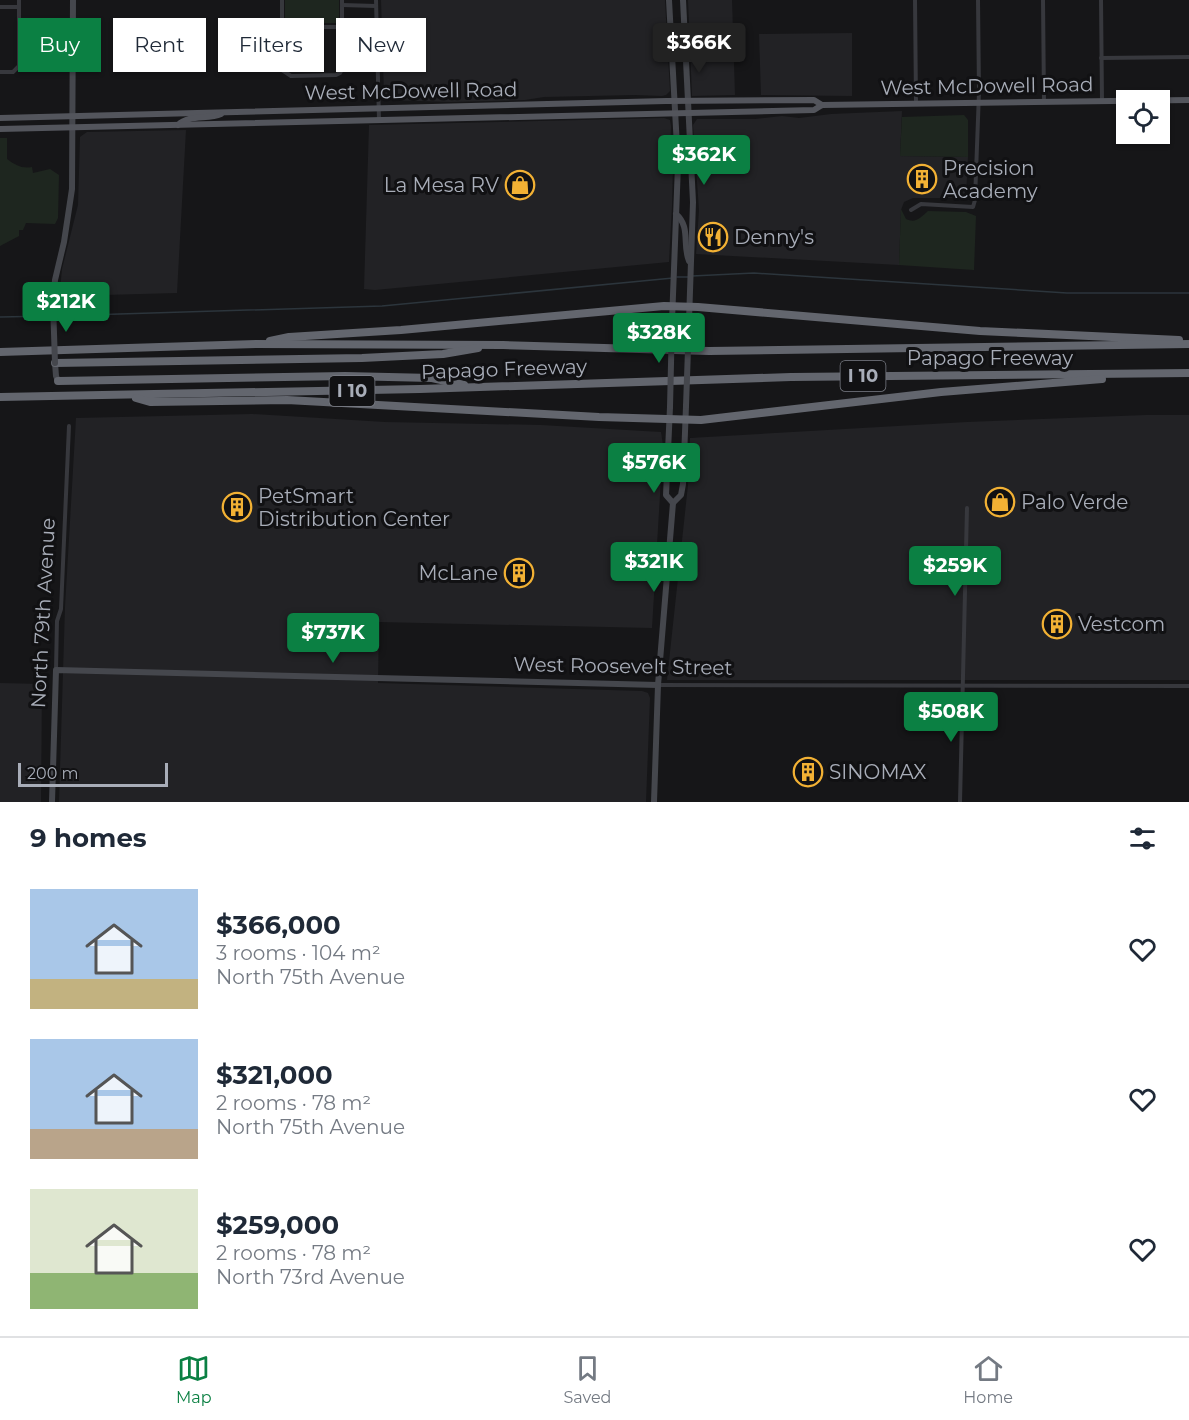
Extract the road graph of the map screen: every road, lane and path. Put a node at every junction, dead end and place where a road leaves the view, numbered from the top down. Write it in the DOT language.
graph roads {
  1 [pos="19,0"];
  2 [pos="73,0"];
  3 [pos="282,0"];
  4 [pos="376,0"];
  5 [pos="669,0"];
  6 [pos="682,0"];
  7 [pos="915,0"];
  8 [pos="978,0"];
  9 [pos="1043,0"];
  10 [pos="1101,0"];
  11 [pos="342,3"];
  12 [pos="376,6"];
  13 [pos="0,7"];
  14 [pos="19,7"];
  15 [pos="281,18"];
  16 [pos="1189,57"];
  17 [pos="1101,58"];
  18 [pos="0,72"];
  19 [pos="285,72"];
  20 [pos="340,72"];
  21 [pos="1102,100"];
  22 [pos="1189,100"];
  23 [pos="675,101"];
  24 [pos="688,101"];
  25 [pos="1044,101"];
  26 [pos="979,102"];
  27 [pos="916,103"];
  28 [pos="822,105"];
  29 [pos="378,109"];
  30 [pos="224,112"];
  31 [pos="253,112"];
  32 [pos="689,112"];
  33 [pos="675,113"];
  34 [pos="72,116"];
  35 [pos="0,118"];
  36 [pos="379,120"];
  37 [pos="253,123"];
  38 [pos="178,125"];
  39 [pos="71,127"];
  40 [pos="0,129"];
  41 [pos="911,210"];
  42 [pos="676,214"];
  43 [pos="690,266"];
  44 [pos="673,307"];
  45 [pos="689,307"];
  46 [pos="1189,342"];
  47 [pos="256,344"];
  48 [pos="503,345"];
  49 [pos="0,352"];
  50 [pos="55,363"];
  51 [pos="1177,373"];
  52 [pos="1189,373"];
  53 [pos="58,381"];
  54 [pos="476,387"];
  55 [pos="129,395"];
  56 [pos="0,397"];
  57 [pos="669,420"];
  58 [pos="685,420"];
  59 [pos="69,426"];
  60 [pos="673,503"];
  61 [pos="968,508"];
  62 [pos="56,670"];
  63 [pos="658,685"];
  64 [pos="963,685"];
  65 [pos="1189,686"];
  66 [pos="52,802"];
  67 [pos="654,802"];
  68 [pos="960,802"];
  1 -- 14 [label="street"];
  2 -- 34 [label="main road"];
  3 -- 15 [label="street"];
  4 -- 12 [label="street"];
  5 -- 23 [label="main road"];
  6 -- 24 [label="main road"];
  7 -- 27 [label="street"];
  8 -- 26 [label="street"];
  9 -- 25 [label="street"];
  10 -- 17 [label="street"];
  11 -- 12 [label="street"];
  12 -- 29 [label="street"];
  13 -- 14 [label="street"];
  14 -- 18 [label="street"];
  16 -- 17 [label="street"];
  17 -- 21 [label="street"];
  19 -- 20 [label="street"];
  21 -- 22 [label="main road, West McDowell Road"];
  21 -- 25 [label="main road, West McDowell Road"];
  23 -- 24 [label="main road, West McDowell Road"];
  23 -- 29 [label="main road, West McDowell Road"];
  23 -- 33 [label="main road"];
  24 -- 28 [label="main road, West McDowell Road"];
  24 -- 32 [label="main road"];
  25 -- 26 [label="main road, West McDowell Road"];
  26 -- 27 [label="main road, West McDowell Road"];
  26 -- 41 [label="street"];
  27 -- 28 [label="main road, West McDowell Road"];
  28 -- 32 [label="main road, West McDowell Road"];
  29 -- 31 [label="main road, West McDowell Road"];
  29 -- 36 [label="street"];
  30 -- 31 [label="main road, West McDowell Road"];
  30 -- 34 [label="main road, West McDowell Road"];
  30 -- 38 [label="main road"];
  31 -- 37 [label="main road"];
  32 -- 33 [label="main road, West McDowell Road"];
  32 -- 43 [label="main road"];
  33 -- 36 [label="main road, West McDowell Road"];
  33 -- 42 [label="main road"];
  34 -- 35 [label="main road, West McDowell Road"];
  34 -- 39 [label="main road"];
  36 -- 37 [label="main road, West McDowell Road"];
  37 -- 38 [label="main road, West McDowell Road"];
  38 -- 39 [label="main road, West McDowell Road"];
  39 -- 40 [label="main road, West McDowell Road"];
  39 -- 50 [label="main road, bridge"];
  42 -- 43 [label="main road"];
  42 -- 44 [label="main road"];
  43 -- 45 [label="main road"];
  44 -- 45 [label="highway"];
  44 -- 47 [label="highway"];
  44 -- 57 [label="main road, bridge"];
  45 -- 46 [label="highway"];
  45 -- 58 [label="main road, bridge"];
  46 -- 48 [label="highway, Papago Freeway / I 10"];
  47 -- 48 [label="highway, Papago Freeway / I 10"];
  47 -- 49 [label="highway, Papago Freeway / I 10"];
  48 -- 50 [label="highway"];
  50 -- 53 [label="main road"];
  51 -- 52 [label="highway, Papago Freeway / I 10"];
  51 -- 54 [label="highway, Papago Freeway / I 10"];
  51 -- 58 [label="highway"];
  53 -- 54 [label="highway"];
  54 -- 55 [label="highway, Papago Freeway / I 10"];
  55 -- 56 [label="highway, Papago Freeway / I 10"];
  55 -- 57 [label="highway"];
  57 -- 58 [label="highway"];
  57 -- 60 [label="main road"];
  58 -- 60 [label="main road"];
  59 -- 62 [label="street, North 79th Avenue"];
  60 -- 63 [label="main road"];
  61 -- 64 [label="street"];
  62 -- 63 [label="main road, West Roosevelt Street"];
  62 -- 66 [label="main road, North 79th Avenue"];
  63 -- 64 [label="street, West Roosevelt Street"];
  63 -- 67 [label="main road"];
  64 -- 65 [label="street, West Roosevelt Street"];
  64 -- 68 [label="street"];
}
